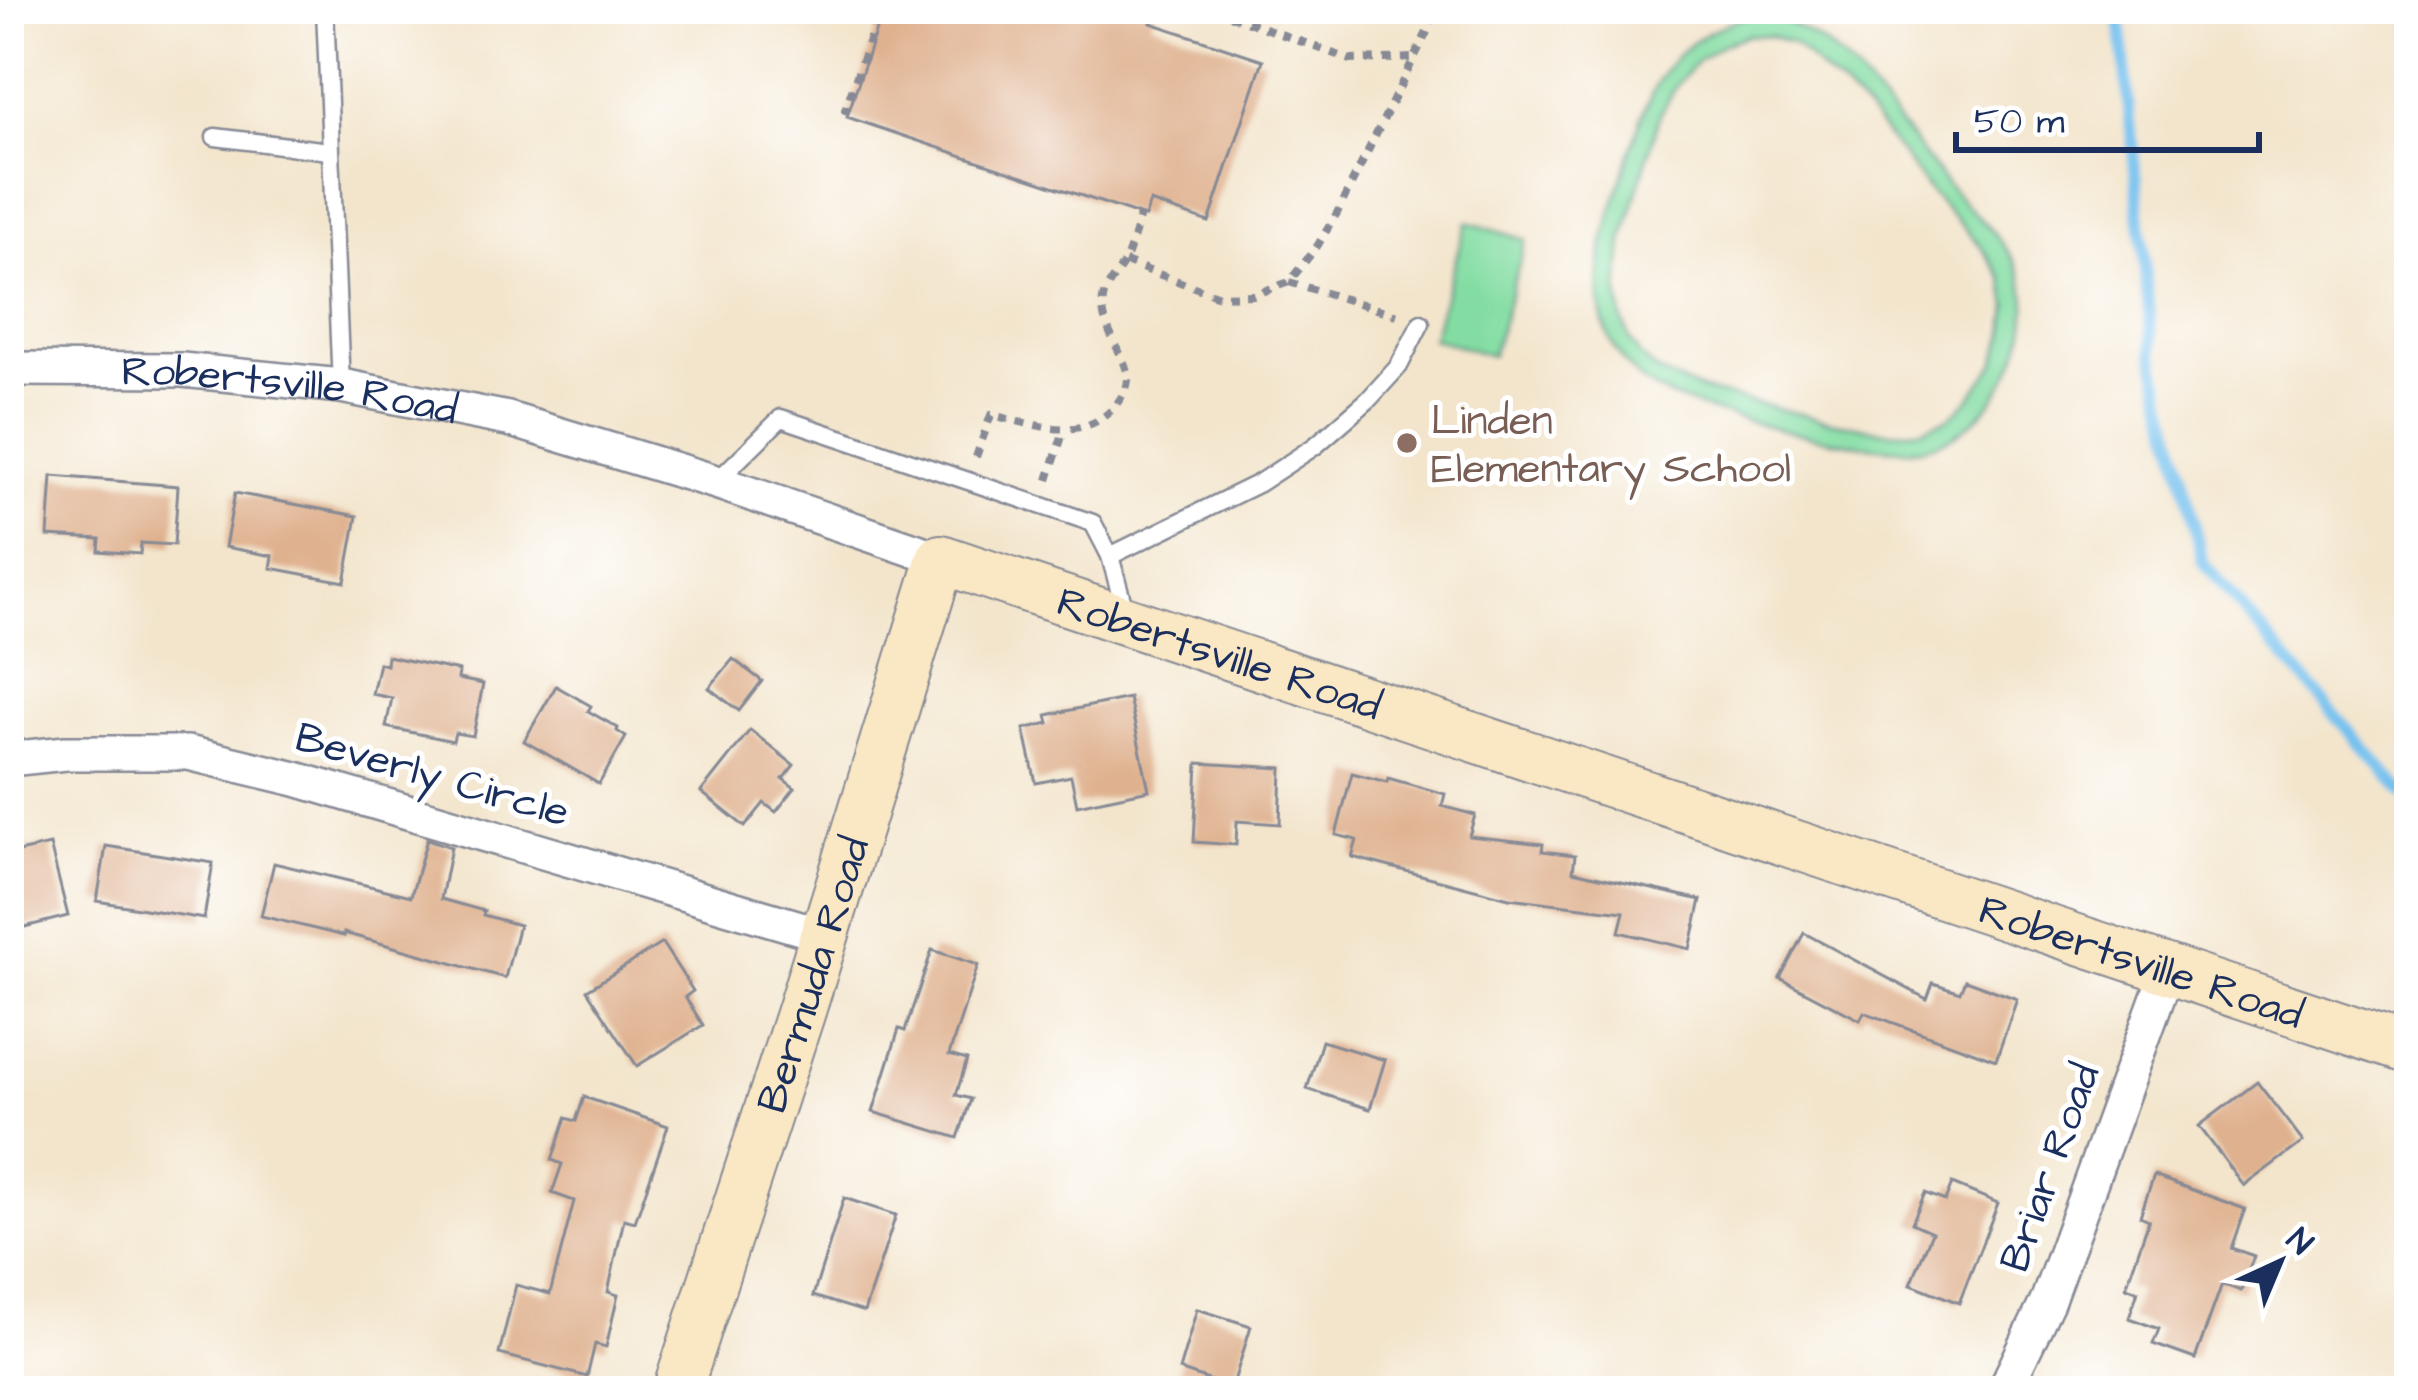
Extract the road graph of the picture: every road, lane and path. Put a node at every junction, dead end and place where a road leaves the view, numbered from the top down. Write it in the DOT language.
graph roads {
  1 [pos="325,9"];
  2 [pos="880,9"];
  3 [pos="1213,9"];
  4 [pos="1432,9"];
  5 [pos="1414,58"];
  6 [pos="849,111"];
  7 [pos="215,137"];
  8 [pos="329,151"];
  9 [pos="1141,215"];
  10 [pos="1125,262"];
  11 [pos="1289,282"];
  12 [pos="1421,322"];
  13 [pos="9,369"];
  14 [pos="341,386"];
  15 [pos="1064,430"];
  16 [pos="980,446"];
  17 [pos="1048,480"];
  18 [pos="716,482"];
  19 [pos="1110,556"];
  20 [pos="941,559"];
  21 [pos="1128,621"];
  22 [pos="9,759"];
  23 [pos="824,935"];
  24 [pos="2168,969"];
  25 [pos="2409,1050"];
  26 [pos="677,1391"];
  27 [pos="2004,1391"];
  1 -- 8 [label="lane"];
  2 -- 6 [label="path"];
  3 -- 5 [label="path"];
  4 -- 5 [label="path"];
  5 -- 11 [label="path"];
  7 -- 8 [label="lane"];
  8 -- 14 [label="lane"];
  9 -- 10 [label="path"];
  10 -- 11 [label="path"];
  10 -- 15 [label="path"];
  11 -- 12 [label="path"];
  12 -- 19 [label="lane"];
  13 -- 14 [label="street, Robertsville Road"];
  14 -- 18 [label="street, Robertsville Road"];
  15 -- 16 [label="path"];
  15 -- 17 [label="path"];
  18 -- 19 [label="lane"];
  18 -- 20 [label="street, Robertsville Road"];
  19 -- 21 [label="lane"];
  20 -- 21 [label="street, Robertsville Road"];
  20 -- 23 [label="street, Bermuda Road"];
  21 -- 24 [label="street, Robertsville Road"];
  22 -- 23 [label="street, Beverly Circle"];
  23 -- 26 [label="street, Bermuda Road"];
  24 -- 25 [label="street, Robertsville Road"];
  24 -- 27 [label="street, Briar Road"];
}
